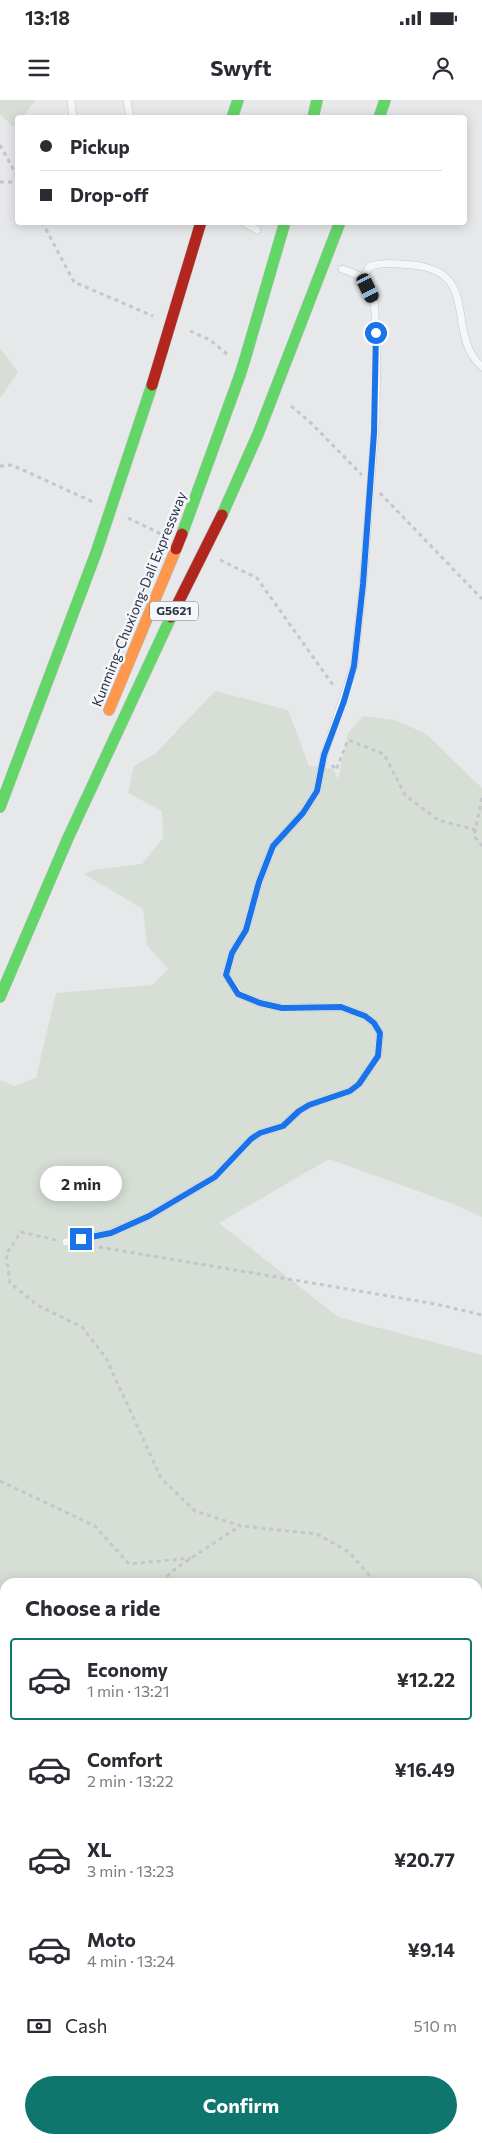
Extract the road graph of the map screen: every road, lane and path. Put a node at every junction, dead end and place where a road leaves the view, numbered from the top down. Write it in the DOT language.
graph roads {
  1 [pos="71,100"];
  2 [pos="127,100"];
  3 [pos="238,100"];
  4 [pos="317,100"];
  5 [pos="385,100"];
  6 [pos="72,115"];
  7 [pos="130,115"];
  8 [pos="233,115"];
  9 [pos="314,115"];
  10 [pos="380,115"];
  11 [pos="0,145"];
  12 [pos="15,172"];
  13 [pos="0,182"];
  14 [pos="15,182"];
  15 [pos="44,225"];
  16 [pos="200,225"];
  17 [pos="248,225"];
  18 [pos="284,225"];
  19 [pos="339,225"];
  20 [pos="257,230"];
  21 [pos="342,268"];
  22 [pos="363,278"];
  23 [pos="161,319"];
  24 [pos="482,367"];
  25 [pos="290,405"];
  26 [pos="0,466"];
  27 [pos="371,484"];
  28 [pos="101,506"];
  29 [pos="120,515"];
  30 [pos="169,537"];
  31 [pos="213,557"];
  32 [pos="482,599"];
  33 [pos="344,701"];
  34 [pos="104,722"];
  35 [pos="324,755"];
  36 [pos="482,798"];
  37 [pos="0,807"];
  38 [pos="68,811"];
  39 [pos="476,830"];
  40 [pos="482,846"];
  41 [pos="0,979"];
  42 [pos="0,997"];
  43 [pos="66,1242"];
  44 [pos="95,1247"];
  45 [pos="482,1315"];
  46 [pos="0,1481"];
  47 [pos="241,1526"];
  48 [pos="191,1558"];
  49 [pos="165,1578"];
  50 [pos="372,1578"];
  1 -- 6 [label="lane"];
  2 -- 7 [label="lane"];
  3 -- 8 [label="highway"];
  4 -- 9 [label="highway"];
  5 -- 10 [label="highway"];
  11 -- 12 [label="path"];
  13 -- 14 [label="path"];
  15 -- 23 [label="path"];
  16 -- 37 [label="highway"];
  17 -- 20 [label="lane"];
  18 -- 34 [label="highway, Kunming-Chuxiong-Dali Expressway / G5621, bridge"];
  19 -- 42 [label="highway, G5621"];
  21 -- 22 [label="lane"];
  22 -- 24 [label="lane"];
  22 -- 27 [label="lane"];
  25 -- 27 [label="path"];
  26 -- 28 [label="path"];
  27 -- 32 [label="path"];
  27 -- 33 [label="lane"];
  29 -- 30 [label="path"];
  31 -- 33 [label="path"];
  33 -- 35 [label="lane"];
  35 -- 39 [label="path"];
  35 -- 43 [label="lane"];
  36 -- 39 [label="path"];
  38 -- 41 [label="highway"];
  39 -- 40 [label="path"];
  43 -- 47 [label="path"];
  44 -- 45 [label="path"];
  46 -- 48 [label="path"];
  47 -- 48 [label="path"];
  47 -- 50 [label="path"];
  48 -- 49 [label="path"];
}
